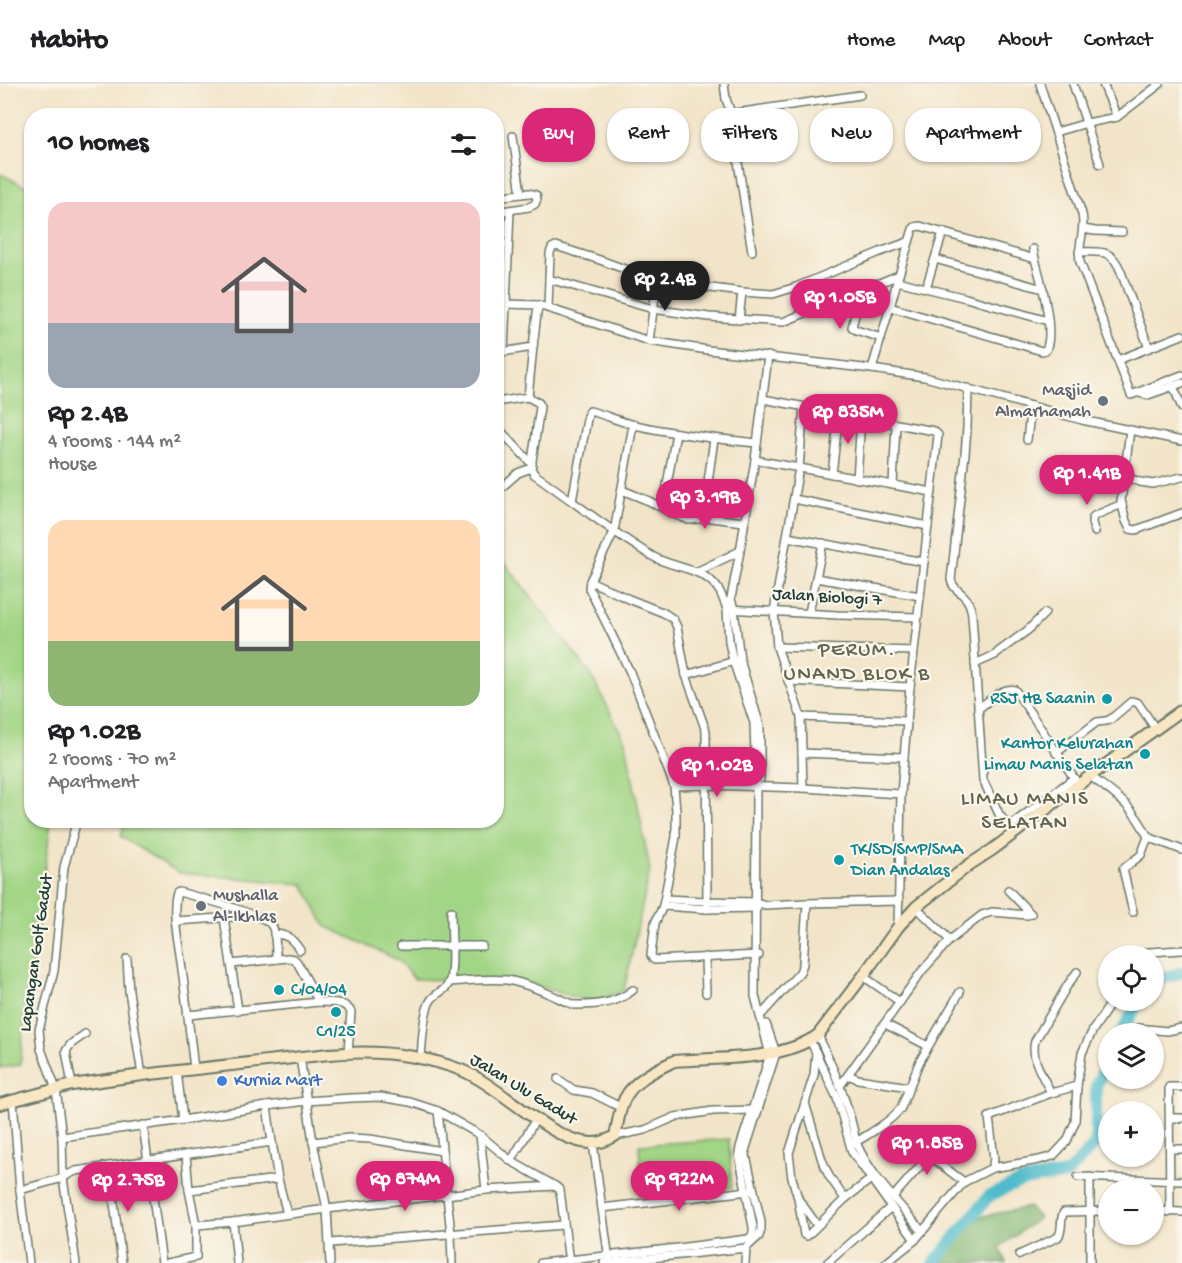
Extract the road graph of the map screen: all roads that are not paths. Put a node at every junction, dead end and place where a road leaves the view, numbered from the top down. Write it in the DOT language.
graph roads {
  1 [pos="724,84"];
  2 [pos="1040,84"];
  3 [pos="1073,84"];
  4 [pos="1160,84"];
  5 [pos="1104,85"];
  6 [pos="860,94"];
  7 [pos="729,108"];
  8 [pos="768,108"];
  9 [pos="1118,117"];
  10 [pos="1087,123"];
  11 [pos="1056,132"];
  12 [pos="513,136"];
  13 [pos="738,162"];
  14 [pos="1100,164"];
  15 [pos="521,194"];
  16 [pos="504,196"];
  17 [pos="510,210"];
  18 [pos="504,211"];
  19 [pos="1083,229"];
  20 [pos="943,232"];
  21 [pos="1122,232"];
  22 [pos="908,242"];
  23 [pos="508,244"];
  24 [pos="504,245"];
  25 [pos="1033,249"];
  26 [pos="752,251"];
  27 [pos="1079,252"];
  28 [pos="935,259"];
  29 [pos="1035,259"];
  30 [pos="898,278"];
  31 [pos="549,279"];
  32 [pos="657,281"];
  33 [pos="506,282"];
  34 [pos="926,288"];
  35 [pos="1043,289"];
  36 [pos="861,291"];
  37 [pos="742,292"];
  38 [pos="506,304"];
  39 [pos="538,305"];
  40 [pos="548,308"];
  41 [pos="890,308"];
  42 [pos="653,309"];
  43 [pos="506,318"];
  44 [pos="739,320"];
  45 [pos="1048,321"];
  46 [pos="504,329"];
  47 [pos="1182,335"];
  48 [pos="881,338"];
  49 [pos="649,341"];
  50 [pos="533,347"];
  51 [pos="1149,348"];
  52 [pos="504,351"];
  53 [pos="768,356"];
  54 [pos="1118,360"];
  55 [pos="872,369"];
  56 [pos="1182,375"];
  57 [pos="1182,383"];
  58 [pos="1173,386"];
  59 [pos="968,388"];
  60 [pos="1135,394"];
  61 [pos="528,397"];
  62 [pos="1122,398"];
  63 [pos="763,399"];
  64 [pos="504,401"];
  65 [pos="1031,406"];
  66 [pos="804,407"];
  67 [pos="1182,408"];
  68 [pos="838,413"];
  69 [pos="861,418"];
  70 [pos="896,424"];
  71 [pos="633,425"];
  72 [pos="1130,430"];
  73 [pos="676,433"];
  74 [pos="504,435"];
  75 [pos="714,439"];
  76 [pos="1027,440"];
  77 [pos="1182,441"];
  78 [pos="757,443"];
  79 [pos="755,460"];
  80 [pos="531,466"];
  81 [pos="1082,466"];
  82 [pos="799,468"];
  83 [pos="832,474"];
  84 [pos="1123,476"];
  85 [pos="1182,477"];
  86 [pos="857,478"];
  87 [pos="504,485"];
  88 [pos="893,485"];
  89 [pos="622,490"];
  90 [pos="932,492"];
  91 [pos="794,500"];
  92 [pos="572,501"];
  93 [pos="1122,504"];
  94 [pos="663,508"];
  95 [pos="1182,513"];
  96 [pos="703,517"];
  97 [pos="744,522"];
  98 [pos="928,526"];
  99 [pos="614,532"];
  100 [pos="1095,532"];
  101 [pos="787,537"];
  102 [pos="823,543"];
  103 [pos="740,551"];
  104 [pos="924,562"];
  105 [pos="696,572"];
  106 [pos="816,578"];
  107 [pos="590,581"];
  108 [pos="920,596"];
  109 [pos="730,609"];
  110 [pos="774,611"];
  111 [pos="1045,613"];
  112 [pos="809,614"];
  113 [pos="918,617"];
  114 [pos="777,647"];
  115 [pos="914,651"];
  116 [pos="737,660"];
  117 [pos="975,664"];
  118 [pos="686,675"];
  119 [pos="788,681"];
  120 [pos="910,687"];
  121 [pos="978,710"];
  122 [pos="1182,710"];
  123 [pos="801,717"];
  124 [pos="907,721"];
  125 [pos="1155,728"];
  126 [pos="802,753"];
  127 [pos="1056,753"];
  128 [pos="904,757"];
  129 [pos="1090,776"];
  130 [pos="1076,781"];
  131 [pos="706,785"];
  132 [pos="674,786"];
  133 [pos="758,787"];
  134 [pos="803,788"];
  135 [pos="901,794"];
  136 [pos="75,828"];
  137 [pos="1011,830"];
  138 [pos="1148,837"];
  139 [pos="1182,850"];
  140 [pos="1008,890"];
  141 [pos="898,900"];
  142 [pos="664,903"];
  143 [pos="807,903"];
  144 [pos="707,905"];
  145 [pos="759,905"];
  146 [pos="916,907"];
  147 [pos="451,911"];
  148 [pos="1133,912"];
  149 [pos="255,915"];
  150 [pos="224,918"];
  151 [pos="176,921"];
  152 [pos="898,927"];
  153 [pos="274,934"];
  154 [pos="950,940"];
  155 [pos="401,945"];
  156 [pos="482,946"];
  157 [pos="452,947"];
  158 [pos="300,950"];
  159 [pos="1182,950"];
  160 [pos="1164,951"];
  161 [pos="758,955"];
  162 [pos="705,957"];
  163 [pos="276,958"];
  164 [pos="127,959"];
  165 [pos="231,964"];
  166 [pos="1077,972"];
  167 [pos="863,976"];
  168 [pos="449,982"];
  169 [pos="633,990"];
  170 [pos="960,992"];
  171 [pos="706,993"];
  172 [pos="319,1002"];
  173 [pos="900,1002"];
  174 [pos="238,1010"];
  175 [pos="1106,1011"];
  176 [pos="761,1014"];
  177 [pos="188,1015"];
  178 [pos="885,1024"];
  179 [pos="1182,1028"];
  180 [pos="1164,1031"];
  181 [pos="85,1034"];
  182 [pos="814,1037"];
  183 [pos="928,1046"];
  184 [pos="348,1053"];
  185 [pos="816,1053"];
  186 [pos="773,1054"];
  187 [pos="300,1058"];
  188 [pos="421,1059"];
  189 [pos="194,1070"];
  190 [pos="177,1071"];
  191 [pos="142,1075"];
  192 [pos="848,1075"];
  193 [pos="558,1079"];
  194 [pos="72,1085"];
  195 [pos="840,1086"];
  196 [pos="1077,1086"];
  197 [pos="909,1087"];
  198 [pos="1182,1087"];
  199 [pos="56,1089"];
  200 [pos="1051,1093"];
  201 [pos="13,1100"];
  202 [pos="306,1101"];
  203 [pos="805,1101"];
  204 [pos="0,1104"];
  205 [pos="267,1106"];
  206 [pos="622,1108"];
  207 [pos="755,1110"];
  208 [pos="438,1112"];
  209 [pos="1171,1118"];
  210 [pos="1182,1118"];
  211 [pos="536,1119"];
  212 [pos="183,1120"];
  213 [pos="143,1125"];
  214 [pos="480,1135"];
  215 [pos="615,1136"];
  216 [pos="62,1137"];
  217 [pos="272,1142"];
  218 [pos="313,1142"];
  219 [pos="856,1142"];
  220 [pos="593,1143"];
  221 [pos="1170,1149"];
  222 [pos="1182,1149"];
  223 [pos="442,1150"];
  224 [pos="186,1155"];
  225 [pos="148,1160"];
  226 [pos="511,1161"];
  227 [pos="109,1166"];
  228 [pos="992,1168"];
  229 [pos="1078,1177"];
  230 [pos="1090,1177"];
  231 [pos="63,1178"];
  232 [pos="278,1179"];
  233 [pos="871,1179"];
  234 [pos="1170,1181"];
  235 [pos="1182,1181"];
  236 [pos="963,1182"];
  237 [pos="555,1186"];
  238 [pos="20,1190"];
  239 [pos="189,1190"];
  240 [pos="486,1190"];
  241 [pos="750,1191"];
  242 [pos="446,1195"];
  243 [pos="893,1197"];
  244 [pos="798,1198"];
  245 [pos="845,1199"];
  246 [pos="891,1207"];
  247 [pos="602,1208"];
  248 [pos="327,1209"];
  249 [pos="1090,1211"];
  250 [pos="1098,1211"];
  251 [pos="1164,1212"];
  252 [pos="1170,1212"];
  253 [pos="1182,1212"];
  254 [pos="287,1214"];
  255 [pos="233,1222"];
  256 [pos="564,1225"];
  257 [pos="817,1225"];
  258 [pos="196,1226"];
  259 [pos="922,1231"];
  260 [pos="451,1234"];
  261 [pos="915,1240"];
  262 [pos="330,1243"];
  263 [pos="746,1248"];
  264 [pos="678,1256"];
  265 [pos="1020,1256"];
  266 [pos="197,1260"];
  267 [pos="608,1260"];
  268 [pos="569,1262"];
  269 [pos="29,1263"];
  270 [pos="76,1263"];
  271 [pos="122,1263"];
  272 [pos="162,1263"];
  273 [pos="168,1263"];
  274 [pos="237,1263"];
  275 [pos="330,1263"];
  276 [pos="452,1263"];
  277 [pos="541,1263"];
  278 [pos="745,1263"];
  279 [pos="827,1263"];
  280 [pos="886,1263"];
  281 [pos="1090,1263"];
  1 -- 7 [label="street"];
  2 -- 11 [label="street"];
  3 -- 10 [label="street"];
  4 -- 9 [label="street"];
  5 -- 9 [label="street"];
  6 -- 8 [label="street"];
  9 -- 10 [label="street"];
  10 -- 11 [label="street"];
  10 -- 14 [label="street"];
  11 -- 19 [label="street"];
  12 -- 15 [label="street"];
  13 -- 26 [label="street"];
  15 -- 16 [label="street"];
  15 -- 17 [label="street"];
  17 -- 18 [label="street"];
  17 -- 23 [label="street"];
  19 -- 21 [label="street"];
  19 -- 27 [label="street"];
  20 -- 22 [label="street"];
  20 -- 28 [label="street"];
  20 -- 29 [label="street"];
  22 -- 30 [label="street"];
  22 -- 37 [label="street"];
  23 -- 24 [label="street"];
  23 -- 33 [label="street"];
  25 -- 29 [label="street"];
  27 -- 51 [label="street"];
  27 -- 54 [label="street"];
  28 -- 34 [label="street"];
  28 -- 35 [label="street"];
  29 -- 35 [label="street"];
  30 -- 34 [label="street"];
  30 -- 36 [label="street"];
  30 -- 41 [label="street"];
  31 -- 32 [label="street"];
  31 -- 40 [label="street"];
  31 -- 42 [label="street"];
  32 -- 37 [label="street"];
  32 -- 42 [label="street"];
  33 -- 38 [label="street"];
  34 -- 45 [label="street"];
  35 -- 45 [label="street"];
  36 -- 44 [label="street"];
  36 -- 48 [label="street"];
  37 -- 44 [label="street"];
  38 -- 39 [label="street"];
  38 -- 43 [label="street"];
  39 -- 40 [label="street"];
  39 -- 50 [label="street"];
  40 -- 49 [label="street"];
  41 -- 45 [label="street"];
  41 -- 48 [label="street"];
  42 -- 44 [label="street"];
  42 -- 49 [label="street"];
  43 -- 46 [label="street"];
  47 -- 51 [label="street"];
  48 -- 55 [label="street"];
  49 -- 53 [label="street"];
  50 -- 52 [label="street"];
  50 -- 61 [label="street"];
  51 -- 54 [label="street"];
  53 -- 55 [label="street"];
  53 -- 63 [label="street"];
  54 -- 60 [label="street"];
  55 -- 59 [label="street"];
  56 -- 60 [label="street"];
  57 -- 58 [label="street"];
  58 -- 60 [label="street"];
  58 -- 67 [label="street"];
  59 -- 65 [label="street"];
  59 -- 117 [label="street"];
  60 -- 62 [label="street"];
  61 -- 64 [label="street"];
  61 -- 80 [label="street"];
  63 -- 66 [label="street"];
  63 -- 78 [label="street"];
  65 -- 72 [label="street"];
  65 -- 76 [label="street"];
  66 -- 68 [label="street"];
  66 -- 82 [label="street"];
  68 -- 69 [label="street"];
  68 -- 83 [label="street"];
  69 -- 70 [label="street"];
  69 -- 86 [label="street"];
  70 -- 88 [label="street"];
  70 -- 90 [label="street"];
  71 -- 73 [label="street"];
  71 -- 89 [label="street"];
  71 -- 92 [label="street"];
  72 -- 77 [label="street"];
  72 -- 84 [label="street"];
  73 -- 75 [label="street"];
  73 -- 94 [label="street"];
  74 -- 80 [label="street"];
  75 -- 78 [label="street"];
  75 -- 96 [label="street"];
  78 -- 79 [label="street"];
  79 -- 82 [label="street"];
  79 -- 97 [label="street"];
  80 -- 87 [label="street"];
  80 -- 92 [label="street"];
  81 -- 84 [label="street"];
  82 -- 83 [label="street"];
  82 -- 91 [label="street"];
  83 -- 86 [label="street"];
  84 -- 85 [label="street"];
  84 -- 93 [label="street"];
  86 -- 88 [label="street"];
  88 -- 90 [label="street"];
  89 -- 94 [label="street"];
  89 -- 99 [label="street"];
  90 -- 98 [label="street"];
  91 -- 98 [label="street"];
  91 -- 101 [label="street"];
  92 -- 99 [label="street"];
  93 -- 95 [label="street"];
  93 -- 100 [label="street"];
  94 -- 96 [label="street"];
  96 -- 97 [label="street"];
  97 -- 103 [label="street"];
  98 -- 104 [label="street"];
  99 -- 105 [label="street"];
  99 -- 107 [label="street"];
  101 -- 102 [label="street"];
  101 -- 110 [label="street"];
  102 -- 104 [label="street"];
  102 -- 106 [label="street"];
  103 -- 105 [label="street"];
  103 -- 109 [label="street"];
  104 -- 108 [label="street"];
  105 -- 109 [label="street"];
  106 -- 108 [label="street"];
  106 -- 112 [label="street"];
  107 -- 118 [label="street"];
  107 -- 132 [label="street"];
  108 -- 113 [label="street"];
  109 -- 110 [label="street, Jalan Biologi 7"];
  109 -- 116 [label="street"];
  110 -- 112 [label="street, Jalan Biologi 7"];
  110 -- 114 [label="street"];
  111 -- 117 [label="street"];
  112 -- 113 [label="street, Jalan Biologi 7"];
  113 -- 115 [label="street"];
  114 -- 115 [label="street"];
  114 -- 119 [label="street"];
  115 -- 120 [label="street"];
  116 -- 118 [label="street"];
  116 -- 133 [label="street"];
  117 -- 121 [label="street"];
  118 -- 131 [label="street"];
  119 -- 120 [label="street"];
  119 -- 123 [label="street"];
  120 -- 124 [label="street"];
  121 -- 127 [label="street"];
  121 -- 137 [label="street"];
  122 -- 125 [label="street"];
  123 -- 124 [label="street"];
  123 -- 126 [label="street"];
  124 -- 128 [label="street"];
  125 -- 127 [label="street"];
  125 -- 129 [label="street"];
  126 -- 128 [label="street"];
  126 -- 134 [label="street"];
  127 -- 130 [label="street"];
  128 -- 135 [label="street"];
  129 -- 130 [label="street"];
  129 -- 138 [label="street"];
  130 -- 137 [label="street"];
  131 -- 132 [label="street"];
  131 -- 133 [label="street"];
  131 -- 144 [label="street"];
  132 -- 142 [label="street"];
  133 -- 134 [label="street"];
  133 -- 145 [label="street"];
  134 -- 135 [label="street"];
  135 -- 141 [label="street"];
  136 -- 199 [label="street, Lapangan Golf Gadut"];
  137 -- 146 [label="street"];
  138 -- 139 [label="street"];
  138 -- 148 [label="street"];
  140 -- 154 [label="street"];
  141 -- 143 [label="street"];
  141 -- 152 [label="street"];
  142 -- 144 [label="street"];
  142 -- 162 [label="street"];
  143 -- 145 [label="street"];
  143 -- 176 [label="street"];
  144 -- 145 [label="street"];
  145 -- 161 [label="street"];
  146 -- 152 [label="street"];
  146 -- 154 [label="street"];
  147 -- 157 [label="street"];
  149 -- 150 [label="street"];
  149 -- 151 [label="street"];
  149 -- 153 [label="street"];
  150 -- 151 [label="street"];
  150 -- 165 [label="street"];
  151 -- 177 [label="street"];
  152 -- 167 [label="street"];
  153 -- 158 [label="street"];
  153 -- 163 [label="street"];
  154 -- 173 [label="street"];
  155 -- 157 [label="street"];
  156 -- 157 [label="street"];
  157 -- 168 [label="street"];
  159 -- 160 [label="street"];
  161 -- 162 [label="street"];
  161 -- 176 [label="street"];
  162 -- 171 [label="street"];
  163 -- 165 [label="street"];
  163 -- 172 [label="street"];
  164 -- 191 [label="street"];
  165 -- 174 [label="street"];
  166 -- 200 [label="street"];
  167 -- 173 [label="street"];
  167 -- 182 [label="street"];
  168 -- 169 [label="street"];
  168 -- 188 [label="street"];
  170 -- 183 [label="street"];
  172 -- 174 [label="street"];
  172 -- 184 [label="street"];
  173 -- 178 [label="street"];
  174 -- 177 [label="street"];
  175 -- 196 [label="street"];
  176 -- 186 [label="street"];
  177 -- 189 [label="street"];
  178 -- 183 [label="street"];
  178 -- 192 [label="street"];
  179 -- 180 [label="street"];
  181 -- 194 [label="street"];
  182 -- 185 [label="street"];
  182 -- 186 [label="street"];
  182 -- 195 [label="street"];
  183 -- 197 [label="street"];
  184 -- 187 [label="street, Jalan Ulu Gadut"];
  184 -- 188 [label="street, Jalan Ulu Gadut"];
  185 -- 203 [label="street"];
  185 -- 233 [label="street"];
  186 -- 206 [label="street"];
  186 -- 207 [label="street"];
  187 -- 189 [label="street, Jalan Ulu Gadut"];
  187 -- 202 [label="street"];
  188 -- 211 [label="street, Jalan Ulu Gadut"];
  189 -- 190 [label="street, Jalan Ulu Gadut"];
  190 -- 191 [label="street, Jalan Ulu Gadut"];
  190 -- 212 [label="street"];
  191 -- 194 [label="street, Jalan Ulu Gadut"];
  192 -- 195 [label="street"];
  192 -- 197 [label="street"];
  193 -- 206 [label="street"];
  194 -- 199 [label="street, Jalan Ulu Gadut"];
  195 -- 219 [label="street"];
  196 -- 200 [label="street"];
  196 -- 228 [label="street"];
  197 -- 219 [label="street"];
  198 -- 209 [label="street"];
  199 -- 201 [label="street, Jalan Ulu Gadut"];
  199 -- 216 [label="street, Lapangan Golf Gadut"];
  200 -- 228 [label="street"];
  201 -- 204 [label="street, Jalan Ulu Gadut"];
  201 -- 238 [label="street"];
  202 -- 205 [label="street"];
  202 -- 208 [label="street"];
  202 -- 218 [label="street"];
  203 -- 244 [label="street"];
  203 -- 245 [label="street"];
  205 -- 212 [label="street"];
  205 -- 217 [label="street"];
  206 -- 215 [label="street"];
  207 -- 215 [label="street"];
  207 -- 241 [label="street"];
  208 -- 214 [label="street"];
  208 -- 223 [label="street"];
  209 -- 210 [label="street"];
  209 -- 221 [label="street"];
  211 -- 220 [label="street, Jalan Ulu Gadut"];
  211 -- 226 [label="street"];
  212 -- 213 [label="street"];
  213 -- 216 [label="street"];
  213 -- 225 [label="street"];
  214 -- 226 [label="street"];
  214 -- 240 [label="street"];
  215 -- 220 [label="street"];
  216 -- 231 [label="street, Lapangan Golf Gadut"];
  217 -- 224 [label="street"];
  217 -- 232 [label="street"];
  218 -- 223 [label="street"];
  218 -- 248 [label="street"];
  219 -- 243 [label="street"];
  220 -- 247 [label="street"];
  221 -- 222 [label="street"];
  221 -- 234 [label="street"];
  223 -- 242 [label="street"];
  224 -- 225 [label="street"];
  224 -- 239 [label="street"];
  225 -- 227 [label="street"];
  225 -- 272 [label="street"];
  226 -- 237 [label="street"];
  227 -- 231 [label="street"];
  227 -- 271 [label="street"];
  228 -- 236 [label="street"];
  229 -- 230 [label="street"];
  230 -- 234 [label="street"];
  230 -- 249 [label="street"];
  231 -- 238 [label="street"];
  231 -- 270 [label="street, Lapangan Golf Gadut"];
  232 -- 239 [label="street"];
  232 -- 254 [label="street"];
  233 -- 245 [label="street"];
  233 -- 246 [label="street"];
  234 -- 235 [label="street"];
  234 -- 252 [label="street"];
  236 -- 243 [label="street"];
  236 -- 259 [label="street"];
  237 -- 240 [label="street"];
  237 -- 256 [label="street"];
  238 -- 269 [label="street"];
  239 -- 258 [label="street"];
  240 -- 242 [label="street"];
  241 -- 247 [label="street"];
  241 -- 263 [label="street"];
  241 -- 264 [label="street"];
  242 -- 248 [label="street"];
  242 -- 260 [label="street"];
  243 -- 259 [label="street"];
  244 -- 257 [label="street"];
  244 -- 257 [label="street"];
  245 -- 257 [label="street"];
  246 -- 261 [label="street"];
  246 -- 279 [label="street"];
  247 -- 267 [label="street"];
  248 -- 254 [label="street"];
  248 -- 262 [label="street"];
  249 -- 250 [label="street"];
  249 -- 265 [label="street"];
  249 -- 281 [label="street"];
  251 -- 252 [label="street"];
  252 -- 253 [label="street"];
  254 -- 255 [label="street"];
  255 -- 258 [label="street"];
  255 -- 274 [label="street"];
  256 -- 260 [label="street"];
  256 -- 268 [label="street"];
  258 -- 266 [label="street"];
  259 -- 261 [label="street"];
  260 -- 262 [label="street"];
  260 -- 276 [label="street"];
  261 -- 280 [label="street"];
  262 -- 275 [label="street"];
  263 -- 264 [label="street"];
  263 -- 278 [label="street"];
  264 -- 267 [label="street"];
  266 -- 273 [label="street"];
  267 -- 268 [label="street"];
  268 -- 277 [label="street"];
}
